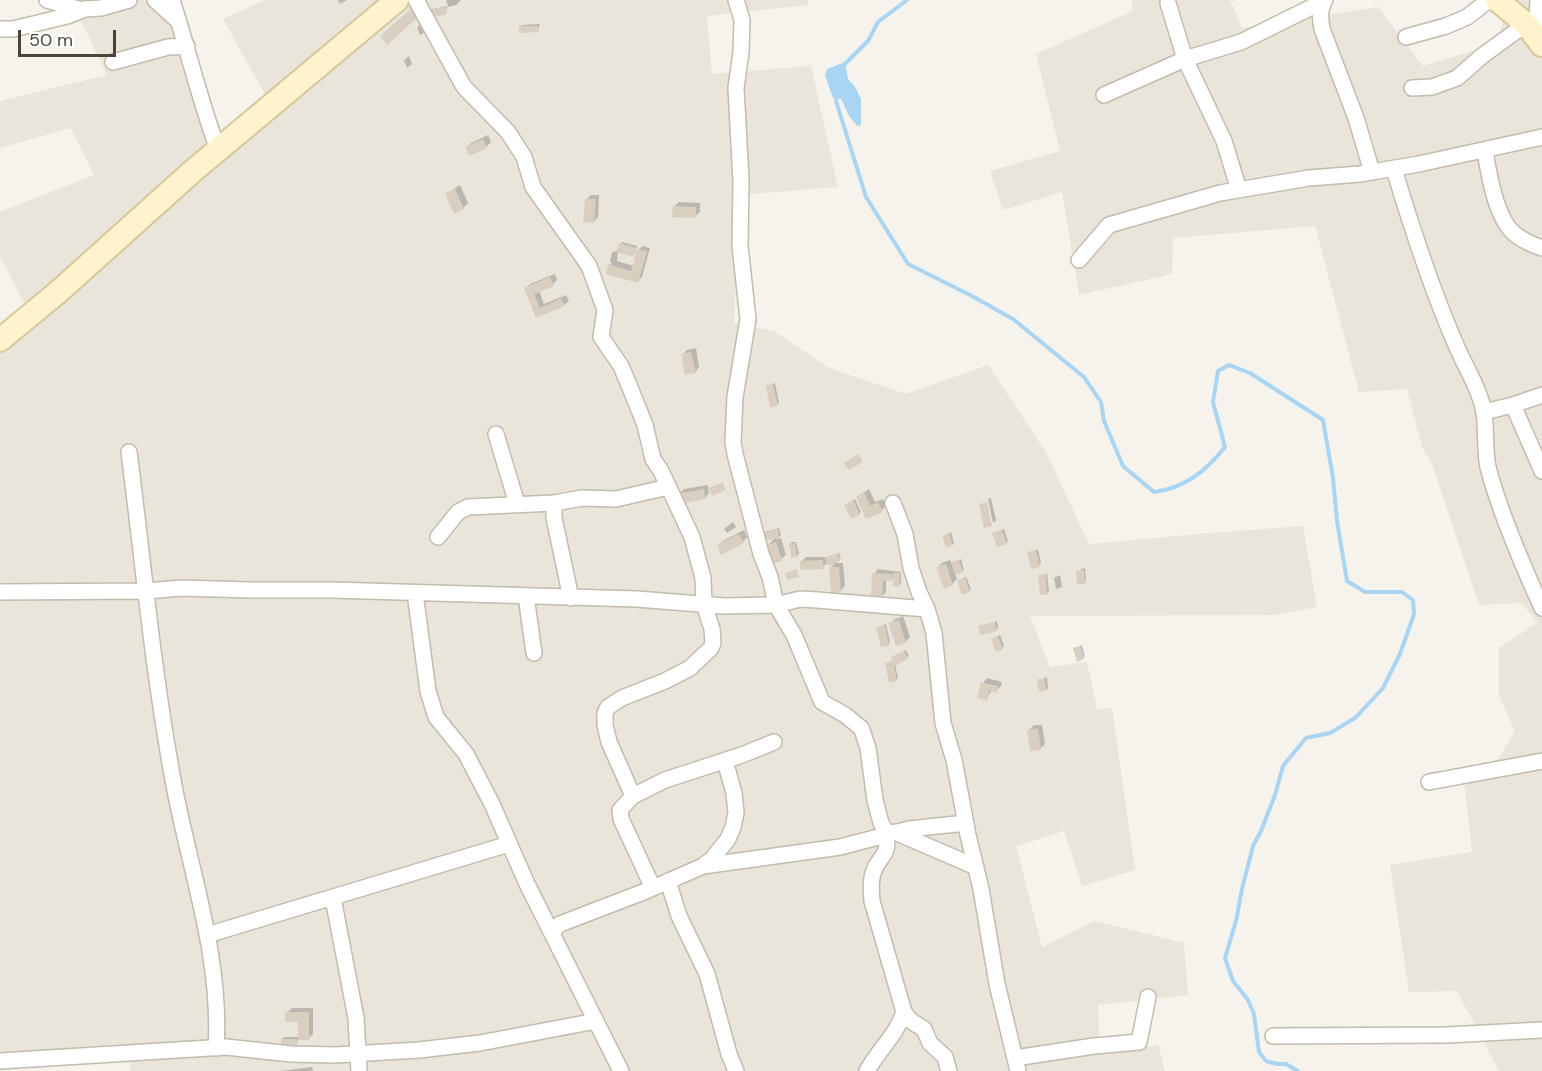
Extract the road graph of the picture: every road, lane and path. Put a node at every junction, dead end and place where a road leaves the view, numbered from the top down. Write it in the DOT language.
graph roads {
  1 [pos="47,0"];
  2 [pos="129,0"];
  3 [pos="155,0"];
  4 [pos="172,0"];
  5 [pos="397,0"];
  6 [pos="417,0"];
  7 [pos="736,0"];
  8 [pos="1325,0"];
  9 [pos="1489,0"];
  10 [pos="1497,0"];
  11 [pos="1538,0"];
  12 [pos="1168,3"];
  13 [pos="82,10"];
  14 [pos="179,21"];
  15 [pos="0,29"];
  16 [pos="1534,35"];
  17 [pos="1406,37"];
  18 [pos="187,46"];
  19 [pos="1185,59"];
  20 [pos="113,62"];
  21 [pos="1412,88"];
  22 [pos="1104,95"];
  23 [pos="1542,137"];
  24 [pos="218,150"];
  25 [pos="1485,151"];
  26 [pos="1394,169"];
  27 [pos="1372,172"];
  28 [pos="1239,189"];
  29 [pos="1542,248"];
  30 [pos="1079,260"];
  31 [pos="0,340"];
  32 [pos="1542,395"];
  33 [pos="1513,405"];
  34 [pos="1484,412"];
  35 [pos="496,434"];
  36 [pos="129,452"];
  37 [pos="1542,471"];
  38 [pos="668,487"];
  39 [pos="554,503"];
  40 [pos="893,503"];
  41 [pos="517,504"];
  42 [pos="438,537"];
  43 [pos="146,591"];
  44 [pos="0,592"];
  45 [pos="416,593"];
  46 [pos="526,596"];
  47 [pos="571,598"];
  48 [pos="704,604"];
  49 [pos="776,604"];
  50 [pos="1542,608"];
  51 [pos="927,609"];
  52 [pos="534,653"];
  53 [pos="774,742"];
  54 [pos="725,761"];
  55 [pos="1542,761"];
  56 [pos="1429,782"];
  57 [pos="633,796"];
  58 [pos="966,823"];
  59 [pos="889,833"];
  60 [pos="509,844"];
  61 [pos="703,866"];
  62 [pos="976,867"];
  63 [pos="668,881"];
  64 [pos="653,888"];
  65 [pos="333,898"];
  66 [pos="552,932"];
  67 [pos="207,935"];
  68 [pos="1148,997"];
  69 [pos="904,1012"];
  70 [pos="596,1021"];
  71 [pos="1542,1030"];
  72 [pos="1273,1036"];
  73 [pos="216,1048"];
  74 [pos="358,1053"];
  75 [pos="0,1061"];
  76 [pos="1016,1064"];
  77 [pos="359,1071"];
  78 [pos="621,1071"];
  79 [pos="736,1071"];
  80 [pos="867,1071"];
  81 [pos="949,1071"];
  1 -- 13 [label="street"];
  2 -- 13 [label="street"];
  3 -- 14 [label="street"];
  4 -- 14 [label="street"];
  5 -- 24 [label="street"];
  6 -- 38 [label="street"];
  7 -- 49 [label="street"];
  8 -- 19 [label="street"];
  8 -- 27 [label="street"];
  9 -- 17 [label="street"];
  10 -- 16 [label="street"];
  11 -- 16 [label="street"];
  12 -- 19 [label="street"];
  13 -- 15 [label="street"];
  14 -- 18 [label="street"];
  16 -- 21 [label="street"];
  18 -- 20 [label="street"];
  18 -- 24 [label="street"];
  19 -- 22 [label="street"];
  19 -- 28 [label="street"];
  23 -- 25 [label="street"];
  24 -- 31 [label="street"];
  25 -- 26 [label="street"];
  25 -- 29 [label="street"];
  26 -- 27 [label="street"];
  26 -- 34 [label="street"];
  27 -- 28 [label="street"];
  28 -- 30 [label="street"];
  32 -- 33 [label="street"];
  33 -- 34 [label="street"];
  33 -- 37 [label="street"];
  34 -- 50 [label="street"];
  35 -- 41 [label="street"];
  36 -- 43 [label="street"];
  38 -- 39 [label="street"];
  38 -- 48 [label="street"];
  39 -- 41 [label="street"];
  39 -- 47 [label="street"];
  40 -- 51 [label="street"];
  41 -- 42 [label="street"];
  43 -- 44 [label="street"];
  43 -- 45 [label="street"];
  43 -- 67 [label="street"];
  45 -- 46 [label="street"];
  45 -- 60 [label="street"];
  46 -- 47 [label="street"];
  46 -- 52 [label="street"];
  47 -- 48 [label="street"];
  48 -- 49 [label="street"];
  48 -- 57 [label="street"];
  49 -- 51 [label="street"];
  49 -- 59 [label="street"];
  51 -- 58 [label="street"];
  53 -- 54 [label="street"];
  54 -- 57 [label="street"];
  54 -- 61 [label="street"];
  55 -- 56 [label="street"];
  57 -- 64 [label="street"];
  58 -- 59 [label="street"];
  58 -- 62 [label="street"];
  59 -- 61 [label="street"];
  59 -- 62 [label="street"];
  59 -- 69 [label="street"];
  60 -- 65 [label="street"];
  60 -- 66 [label="street"];
  61 -- 63 [label="street"];
  62 -- 76 [label="street"];
  63 -- 64 [label="street"];
  63 -- 79 [label="street"];
  64 -- 66 [label="street"];
  65 -- 67 [label="street"];
  65 -- 74 [label="street"];
  66 -- 70 [label="street"];
  67 -- 73 [label="street"];
  68 -- 76 [label="street"];
  69 -- 80 [label="street"];
  69 -- 81 [label="street"];
  70 -- 74 [label="street"];
  70 -- 78 [label="street"];
  71 -- 72 [label="street"];
  73 -- 74 [label="street"];
  73 -- 75 [label="street"];
  74 -- 77 [label="street"];
}
